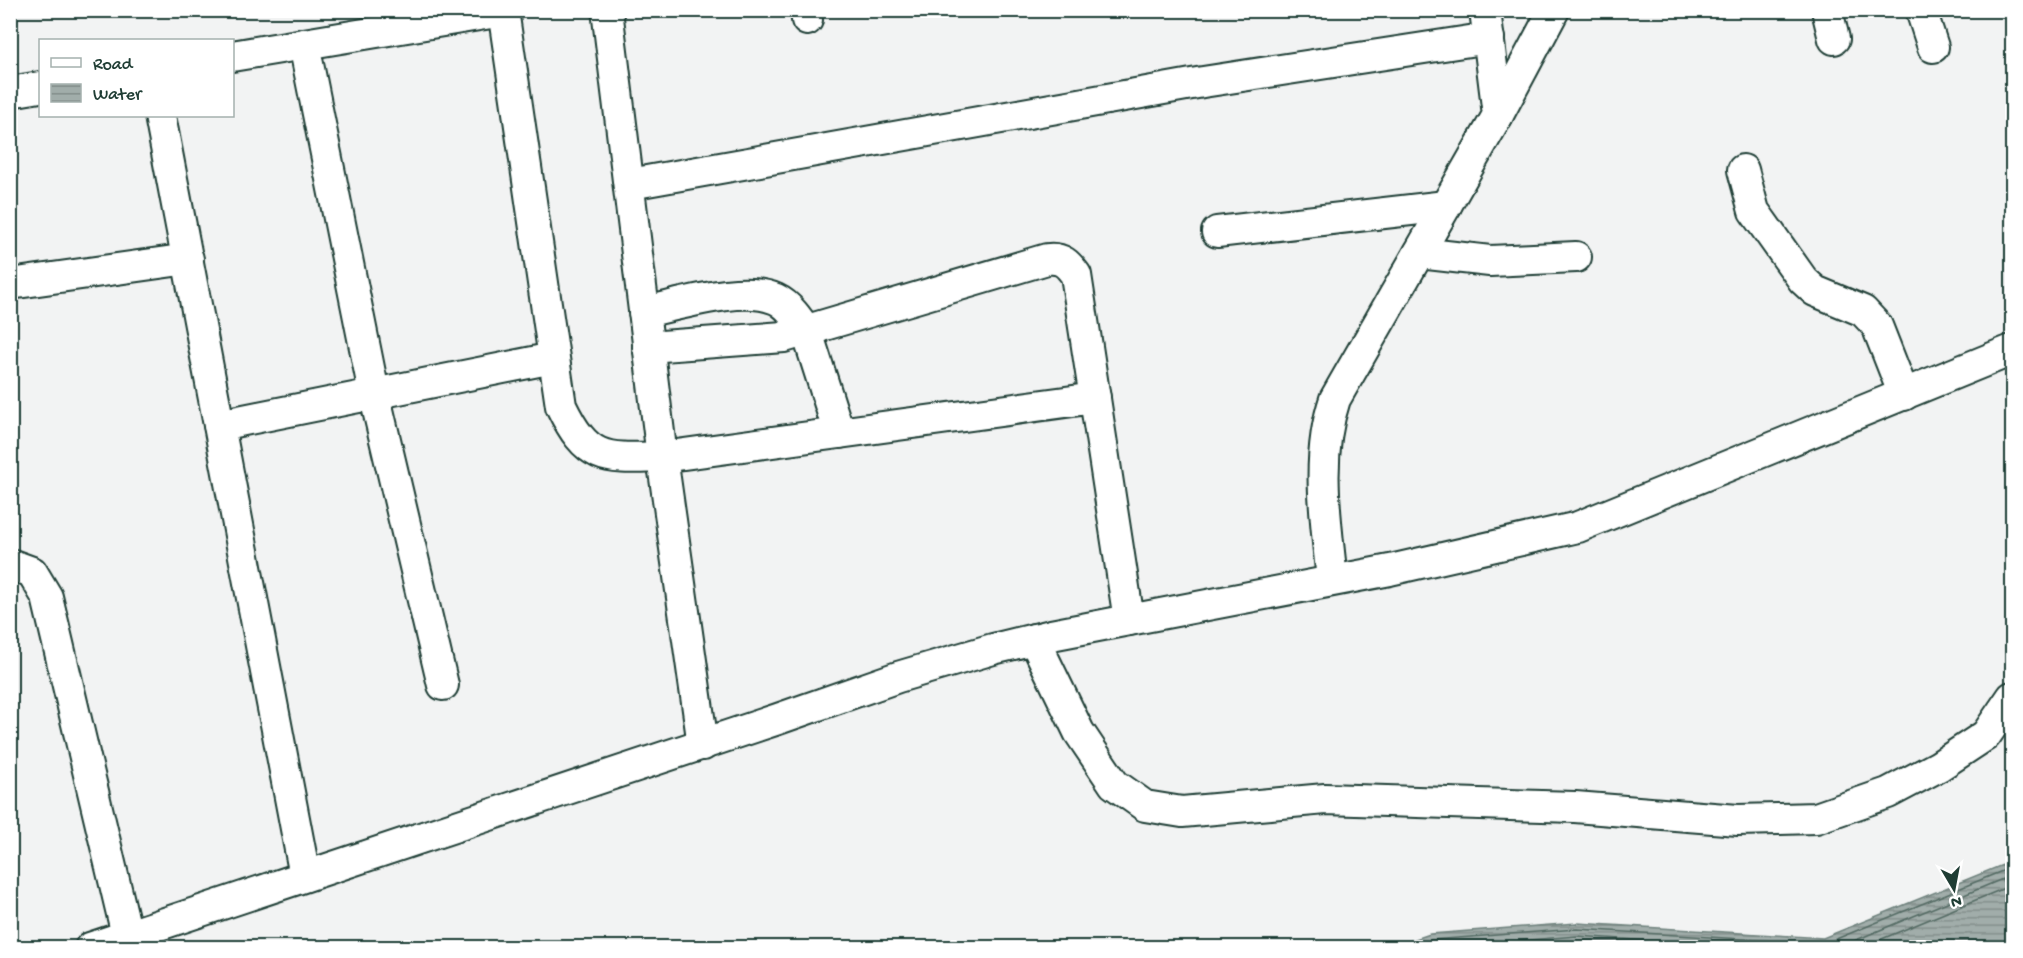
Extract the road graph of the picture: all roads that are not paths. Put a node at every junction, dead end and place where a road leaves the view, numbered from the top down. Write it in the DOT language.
graph roads {
  1 [pos="607,10"];
  2 [pos="1554,10"];
  3 [pos="1921,10"];
  4 [pos="503,11"];
  5 [pos="1487,24"];
  6 [pos="304,44"];
  7 [pos="1933,47"];
  8 [pos="234,56"];
  9 [pos="39,87"];
  10 [pos="10,92"];
  11 [pos="1498,116"];
  12 [pos="160,117"];
  13 [pos="1743,170"];
  14 [pos="630,184"];
  15 [pos="1446,206"];
  16 [pos="1217,232"];
  17 [pos="1419,253"];
  18 [pos="1576,256"];
  19 [pos="188,259"];
  20 [pos="10,284"];
  21 [pos="644,312"];
  22 [pos="807,332"];
  23 [pos="648,347"];
  24 [pos="2013,350"];
  25 [pos="553,358"];
  26 [pos="374,393"];
  27 [pos="1904,395"];
  28 [pos="1095,398"];
  29 [pos="219,425"];
  30 [pos="839,433"];
  31 [pos="662,457"];
  32 [pos="10,564"];
  33 [pos="1332,580"];
  34 [pos="1129,620"];
  35 [pos="1034,639"];
  36 [pos="444,685"];
  37 [pos="2013,697"];
  38 [pos="703,745"];
  39 [pos="305,876"];
  40 [pos="127,935"];
  41 [pos="90,948"];
  1 -- 14 [label="street"];
  2 -- 11 [label="street"];
  3 -- 7 [label="street"];
  4 -- 6 [label="street"];
  4 -- 25 [label="street"];
  5 -- 11 [label="street"];
  5 -- 14 [label="street"];
  6 -- 8 [label="street"];
  6 -- 26 [label="street"];
  9 -- 10 [label="street"];
  11 -- 15 [label="street"];
  12 -- 19 [label="street"];
  13 -- 27 [label="street"];
  14 -- 21 [label="street"];
  15 -- 16 [label="street"];
  15 -- 17 [label="street"];
  17 -- 18 [label="street"];
  17 -- 33 [label="street"];
  19 -- 20 [label="street"];
  19 -- 29 [label="street"];
  21 -- 22 [label="street"];
  21 -- 23 [label="street"];
  22 -- 23 [label="street"];
  22 -- 28 [label="street"];
  22 -- 30 [label="street"];
  23 -- 31 [label="street"];
  24 -- 27 [label="street"];
  25 -- 26 [label="street"];
  25 -- 31 [label="street"];
  26 -- 29 [label="street"];
  26 -- 36 [label="street"];
  27 -- 33 [label="street"];
  28 -- 30 [label="street"];
  28 -- 34 [label="street"];
  29 -- 39 [label="street"];
  30 -- 31 [label="street"];
  31 -- 38 [label="street"];
  32 -- 40 [label="street"];
  33 -- 34 [label="street"];
  34 -- 35 [label="street"];
  35 -- 37 [label="street"];
  35 -- 38 [label="street"];
  38 -- 39 [label="street"];
  39 -- 40 [label="street"];
  40 -- 41 [label="street"];
}
